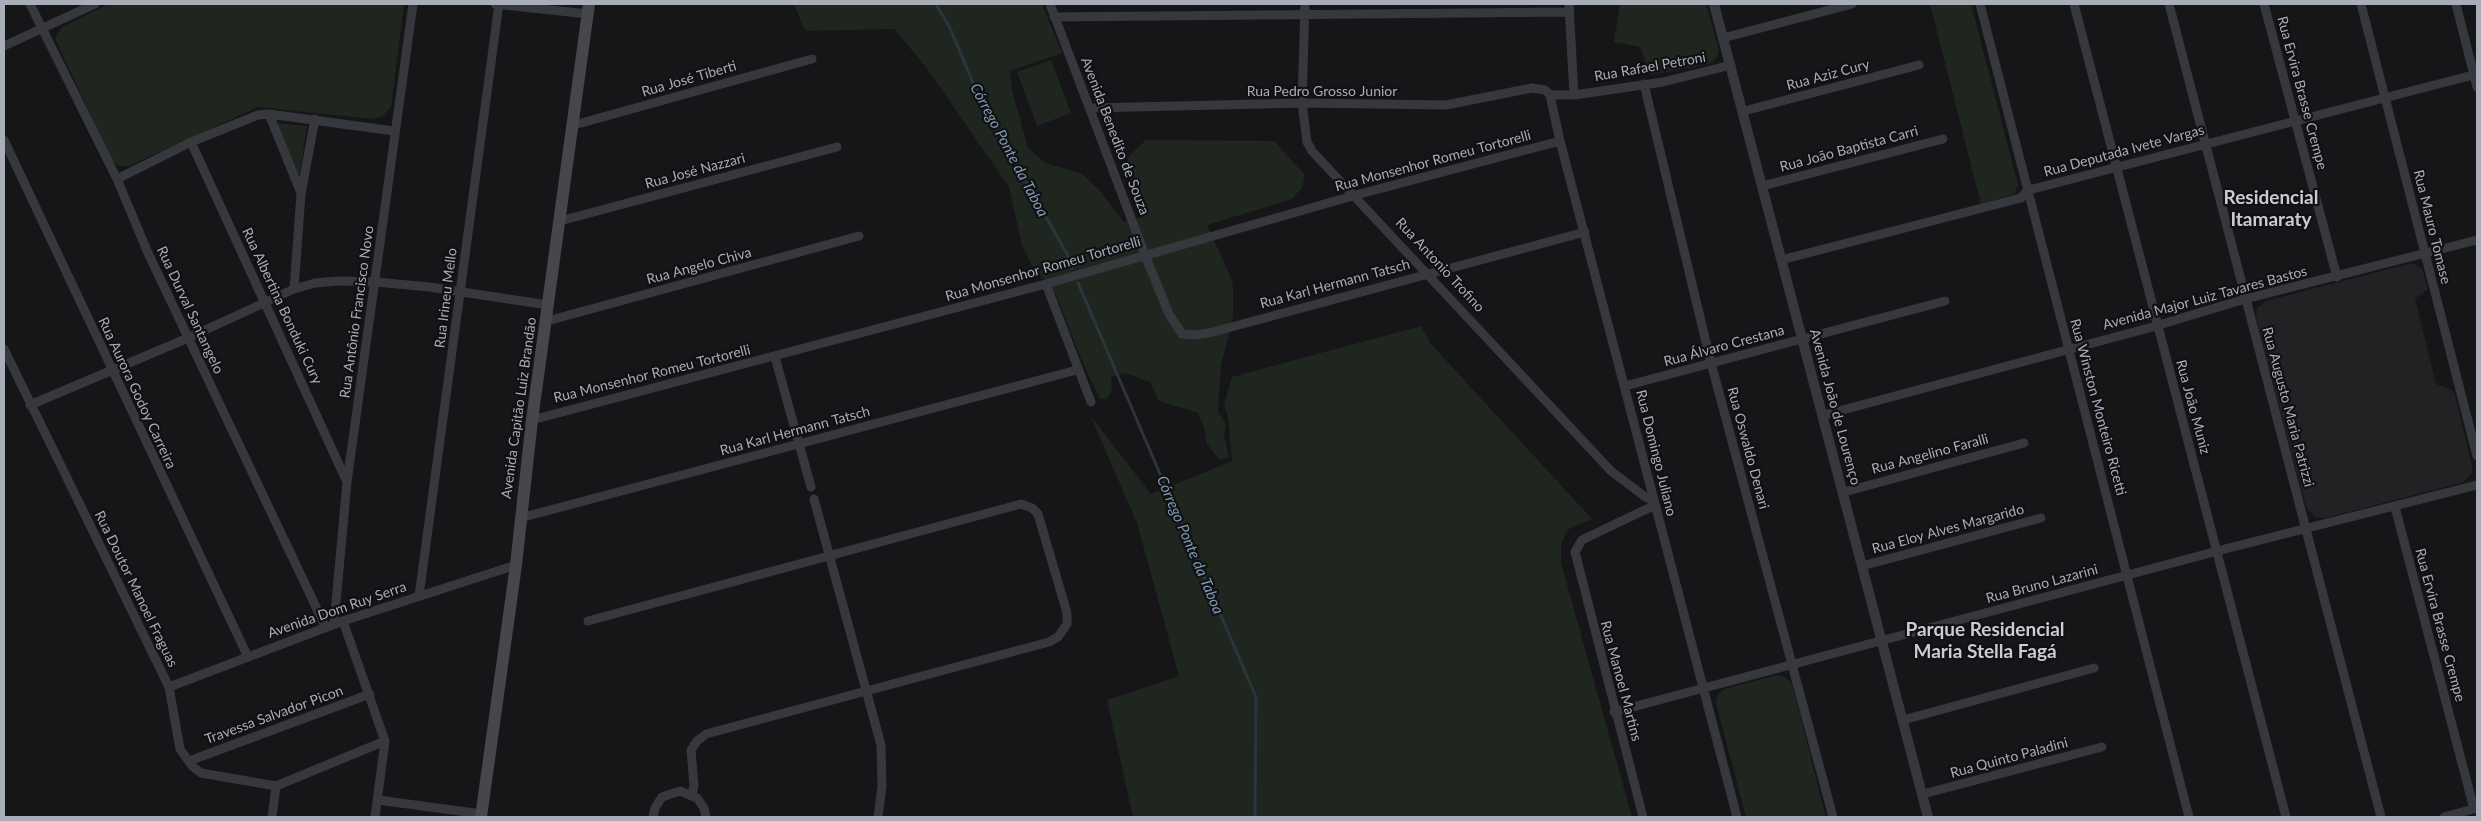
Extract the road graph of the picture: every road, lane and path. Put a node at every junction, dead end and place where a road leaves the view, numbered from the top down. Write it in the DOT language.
graph roads {
  1 [pos="30,4"];
  2 [pos="95,4"];
  3 [pos="413,4"];
  4 [pos="495,4"];
  5 [pos="499,4"];
  6 [pos="1050,4"];
  7 [pos="1304,4"];
  8 [pos="1714,4"];
  9 [pos="1852,4"];
  10 [pos="1980,4"];
  11 [pos="2074,4"];
  12 [pos="2169,4"];
  13 [pos="2264,4"];
  14 [pos="2361,4"];
  15 [pos="2456,4"];
  16 [pos="1569,8"];
  17 [pos="589,9"];
  18 [pos="1305,15"];
  19 [pos="1054,17"];
  20 [pos="42,28"];
  21 [pos="1723,38"];
  22 [pos="4,46"];
  23 [pos="812,59"];
  24 [pos="1919,65"];
  25 [pos="1731,66"];
  26 [pos="2476,74"];
  27 [pos="1644,84"];
  28 [pos="2477,87"];
  29 [pos="1550,95"];
  30 [pos="1574,95"];
  31 [pos="2386,96"];
  32 [pos="1302,103"];
  33 [pos="1091,108"];
  34 [pos="1744,111"];
  35 [pos="268,114"];
  36 [pos="315,119"];
  37 [pos="2295,120"];
  38 [pos="574,125"];
  39 [pos="394,131"];
  40 [pos="1943,138"];
  41 [pos="4,140"];
  42 [pos="1560,141"];
  43 [pos="191,142"];
  44 [pos="2205,144"];
  45 [pos="837,147"];
  46 [pos="2116,168"];
  47 [pos="117,179"];
  48 [pos="1762,186"];
  49 [pos="2027,191"];
  50 [pos="301,194"];
  51 [pos="1356,195"];
  52 [pos="560,221"];
  53 [pos="1585,232"];
  54 [pos="859,236"];
  55 [pos="2477,240"];
  56 [pos="2424,253"];
  57 [pos="1145,255"];
  58 [pos="1781,260"];
  59 [pos="1428,272"];
  60 [pos="2337,276"];
  61 [pos="376,282"];
  62 [pos="1046,284"];
  63 [pos="294,289"];
  64 [pos="460,292"];
  65 [pos="2245,299"];
  66 [pos="1945,301"];
  67 [pos="266,303"];
  68 [pos="548,305"];
  69 [pos="547,321"];
  70 [pos="2158,326"];
  71 [pos="1209,333"];
  72 [pos="188,338"];
  73 [pos="1802,339"];
  74 [pos="4,349"];
  75 [pos="2068,349"];
  76 [pos="775,357"];
  77 [pos="1711,363"];
  78 [pos="1077,370"];
  79 [pos="111,371"];
  80 [pos="1625,386"];
  81 [pos="1091,402"];
  82 [pos="30,405"];
  83 [pos="1824,415"];
  84 [pos="532,420"];
  85 [pos="2024,444"];
  86 [pos="800,445"];
  87 [pos="2477,456"];
  88 [pos="347,482"];
  89 [pos="2477,485"];
  90 [pos="811,487"];
  91 [pos="1844,492"];
  92 [pos="814,499"];
  93 [pos="1654,503"];
  94 [pos="2395,507"];
  95 [pos="520,518"];
  96 [pos="2041,518"];
  97 [pos="2307,528"];
  98 [pos="2216,551"];
  99 [pos="829,554"];
  100 [pos="516,565"];
  101 [pos="1862,566"];
  102 [pos="2127,575"];
  103 [pos="419,596"];
  104 [pos="588,621"];
  105 [pos="334,624"];
  106 [pos="1881,641"];
  107 [pos="248,657"];
  108 [pos="1793,665"];
  109 [pos="2094,668"];
  110 [pos="1703,687"];
  111 [pos="169,688"];
  112 [pos="867,691"];
  113 [pos="370,694"];
  114 [pos="1614,712"];
  115 [pos="1903,720"];
  116 [pos="385,740"];
  117 [pos="2102,747"];
  118 [pos="189,761"];
  119 [pos="276,786"];
  120 [pos="692,794"];
  121 [pos="1923,794"];
  122 [pos="378,800"];
  123 [pos="2476,809"];
  124 [pos="481,816"];
  125 [pos="272,817"];
  126 [pos="375,817"];
  127 [pos="653,817"];
  128 [pos="706,817"];
  129 [pos="878,817"];
  130 [pos="1643,817"];
  131 [pos="1737,817"];
  132 [pos="1833,817"];
  133 [pos="1928,817"];
  134 [pos="2189,817"];
  135 [pos="2286,817"];
  136 [pos="2381,817"];
  137 [pos="2444,817"];
  1 -- 20 [label="street, Rua Durval Santangelo"];
  2 -- 20 [label="street"];
  3 -- 39 [label="street, Rua Antônio Francisco Novo"];
  4 -- 5 [label="street"];
  5 -- 17 [label="street"];
  5 -- 64 [label="street, Rua Irineu Mello"];
  6 -- 19 [label="street, Avenida Benedito de Souza"];
  7 -- 18 [label="street, Rua Antonio Trofino"];
  8 -- 21 [label="street, Avenida João de Lourenço"];
  9 -- 21 [label="street"];
  10 -- 49 [label="street, Rua Winston Monteiro Ricetti"];
  11 -- 46 [label="street, Rua João Muniz"];
  12 -- 44 [label="street, Rua Augusto Maria Patrizzi"];
  13 -- 37 [label="street, Rua Ervira Brasse Crempe"];
  14 -- 31 [label="street, Rua Mauro Tomase"];
  15 -- 26 [label="street"];
  16 -- 18 [label="street"];
  16 -- 30 [label="street"];
  17 -- 38 [label="main road, Avenida Capitão Luiz Brandão"];
  18 -- 19 [label="street"];
  18 -- 32 [label="street, Rua Antonio Trofino"];
  19 -- 33 [label="street, Avenida Benedito de Souza"];
  20 -- 22 [label="street"];
  20 -- 47 [label="street, Rua Durval Santangelo"];
  21 -- 25 [label="street, Avenida João de Lourenço"];
  23 -- 38 [label="street, Rua José Tiberti"];
  24 -- 34 [label="street, Rua Aziz Cury"];
  25 -- 27 [label="street, Rua Rafael Petroni"];
  25 -- 34 [label="street, Avenida João de Lourenço"];
  26 -- 28 [label="street"];
  26 -- 31 [label="street, Rua Deputada Ivete Vargas"];
  27 -- 30 [label="street, Rua Rafael Petroni"];
  27 -- 77 [label="street, Rua Oswaldo Denari"];
  29 -- 30 [label="street, Rua Rafael Petroni"];
  29 -- 32 [label="street, Rua Pedro Grosso Junior"];
  29 -- 42 [label="street, Rua Domingo Juliano"];
  31 -- 37 [label="street, Rua Deputada Ivete Vargas"];
  31 -- 56 [label="street, Rua Mauro Tomase"];
  32 -- 33 [label="street, Rua Pedro Grosso Junior"];
  32 -- 51 [label="street, Rua Antonio Trofino"];
  33 -- 57 [label="street, Avenida Benedito de Souza"];
  34 -- 48 [label="street, Avenida João de Lourenço"];
  35 -- 36 [label="street"];
  35 -- 43 [label="street"];
  35 -- 50 [label="street"];
  36 -- 39 [label="street"];
  36 -- 50 [label="street"];
  37 -- 44 [label="street, Rua Deputada Ivete Vargas"];
  37 -- 60 [label="street, Rua Ervira Brasse Crempe"];
  38 -- 52 [label="main road, Avenida Capitão Luiz Brandão"];
  39 -- 61 [label="street, Rua Antônio Francisco Novo"];
  40 -- 48 [label="street, Rua João Baptista Carri"];
  41 -- 79 [label="street, Rua Aurora Godoy Carreira"];
  42 -- 51 [label="street, Rua Monsenhor Romeu Tortorelli"];
  42 -- 53 [label="street, Rua Domingo Juliano"];
  43 -- 47 [label="street"];
  43 -- 67 [label="street, Rua Albertina Bonduki Cury"];
  44 -- 46 [label="street, Rua Deputada Ivete Vargas"];
  44 -- 65 [label="street, Rua Augusto Maria Patrizzi"];
  45 -- 52 [label="street, Rua José Nazzari"];
  46 -- 49 [label="street, Rua Deputada Ivete Vargas"];
  46 -- 70 [label="street, Rua João Muniz"];
  47 -- 72 [label="street, Rua Durval Santangelo"];
  48 -- 58 [label="street, Avenida João de Lourenço"];
  49 -- 58 [label="street, Rua Deputada Ivete Vargas"];
  49 -- 75 [label="street, Rua Winston Monteiro Ricetti"];
  50 -- 63 [label="street"];
  51 -- 57 [label="street, Rua Monsenhor Romeu Tortorelli"];
  51 -- 59 [label="street, Rua Antonio Trofino"];
  52 -- 68 [label="main road, Avenida Capitão Luiz Brandão"];
  53 -- 59 [label="street, Rua Karl Hermann Tatsch"];
  53 -- 80 [label="street, Rua Domingo Juliano"];
  54 -- 69 [label="street, Rua Angelo Chiva"];
  55 -- 56 [label="street, Avenida Major Luiz Tavares Bastos"];
  56 -- 60 [label="street, Avenida Major Luiz Tavares Bastos"];
  56 -- 87 [label="street, Rua Mauro Tomase"];
  57 -- 62 [label="street, Rua Monsenhor Romeu Tortorelli"];
  57 -- 71 [label="street, Avenida Benedito de Souza"];
  58 -- 73 [label="street, Avenida João de Lourenço"];
  59 -- 71 [label="street, Rua Karl Hermann Tatsch"];
  59 -- 93 [label="street, Rua Antonio Trofino"];
  60 -- 65 [label="street, Avenida Major Luiz Tavares Bastos"];
  61 -- 63 [label="street"];
  61 -- 64 [label="street"];
  61 -- 88 [label="street, Rua Antônio Francisco Novo"];
  62 -- 76 [label="street, Rua Monsenhor Romeu Tortorelli"];
  62 -- 78 [label="street"];
  63 -- 67 [label="street"];
  64 -- 68 [label="street"];
  64 -- 103 [label="street, Rua Irineu Mello"];
  65 -- 70 [label="street, Avenida Major Luiz Tavares Bastos"];
  65 -- 97 [label="street, Rua Augusto Maria Patrizzi"];
  66 -- 73 [label="street, Rua Álvaro Crestana"];
  67 -- 72 [label="street"];
  67 -- 88 [label="street, Rua Albertina Bonduki Cury"];
  68 -- 69 [label="main road, Avenida Capitão Luiz Brandão"];
  69 -- 84 [label="main road, Avenida Capitão Luiz Brandão"];
  70 -- 75 [label="street, Avenida Major Luiz Tavares Bastos"];
  70 -- 98 [label="street, Rua João Muniz"];
  72 -- 79 [label="street"];
  72 -- 105 [label="street, Rua Durval Santangelo"];
  73 -- 77 [label="street, Rua Álvaro Crestana"];
  73 -- 83 [label="street, Avenida João de Lourenço"];
  74 -- 82 [label="street, Rua Doutor Manoel Fraguas"];
  75 -- 83 [label="street, Avenida Major Luiz Tavares Bastos"];
  75 -- 102 [label="street, Rua Winston Monteiro Ricetti"];
  76 -- 84 [label="street, Rua Monsenhor Romeu Tortorelli"];
  76 -- 86 [label="street"];
  77 -- 80 [label="street, Rua Álvaro Crestana"];
  77 -- 108 [label="street, Rua Oswaldo Denari"];
  78 -- 81 [label="street"];
  78 -- 86 [label="street, Rua Karl Hermann Tatsch"];
  79 -- 82 [label="street"];
  79 -- 107 [label="street, Rua Aurora Godoy Carreira"];
  80 -- 93 [label="street, Rua Domingo Juliano"];
  82 -- 111 [label="street, Rua Doutor Manoel Fraguas"];
  83 -- 91 [label="street, Avenida João de Lourenço"];
  84 -- 95 [label="main road, Avenida Capitão Luiz Brandão"];
  85 -- 91 [label="street, Rua Angelino Faralli"];
  86 -- 90 [label="street"];
  86 -- 95 [label="street, Rua Karl Hermann Tatsch"];
  88 -- 105 [label="street, Rua Antônio Francisco Novo"];
  89 -- 94 [label="street, Rua Bruno Lazarini"];
  91 -- 101 [label="street, Avenida João de Lourenço"];
  92 -- 99 [label="street"];
  93 -- 110 [label="street, Rua Domingo Juliano"];
  93 -- 114 [label="street, Rua Manoel Martins"];
  94 -- 97 [label="street, Rua Bruno Lazarini"];
  94 -- 123 [label="street, Rua Ervira Brasse Crempe"];
  95 -- 100 [label="main road, Avenida Capitão Luiz Brandão"];
  96 -- 101 [label="street, Rua Eloy Alves Margarido"];
  97 -- 98 [label="street, Rua Bruno Lazarini"];
  97 -- 136 [label="street, Rua Augusto Maria Patrizzi"];
  98 -- 102 [label="street, Rua Bruno Lazarini"];
  98 -- 135 [label="street, Rua João Muniz"];
  99 -- 104 [label="street"];
  99 -- 112 [label="street"];
  99 -- 112 [label="street"];
  100 -- 103 [label="street, Avenida Dom Ruy Serra"];
  100 -- 124 [label="main road, Avenida Capitão Luiz Brandão"];
  101 -- 106 [label="street, Avenida João de Lourenço"];
  102 -- 106 [label="street, Rua Bruno Lazarini"];
  102 -- 134 [label="street, Rua Winston Monteiro Ricetti"];
  103 -- 105 [label="street, Avenida Dom Ruy Serra"];
  105 -- 107 [label="street, Avenida Dom Ruy Serra"];
  105 -- 113 [label="street, Rua Durval Santangelo"];
  106 -- 108 [label="street, Rua Bruno Lazarini"];
  106 -- 115 [label="street, Avenida João de Lourenço"];
  107 -- 111 [label="street, Avenida Dom Ruy Serra"];
  108 -- 110 [label="street, Rua Bruno Lazarini"];
  108 -- 132 [label="street, Rua Oswaldo Denari"];
  109 -- 115 [label="street"];
  110 -- 114 [label="street, Rua Bruno Lazarini"];
  110 -- 131 [label="street, Rua Domingo Juliano"];
  111 -- 118 [label="street, Rua Doutor Manoel Fraguas"];
  112 -- 120 [label="street"];
  112 -- 129 [label="street"];
  113 -- 116 [label="street, Rua Durval Santangelo"];
  113 -- 118 [label="street, Travessa Salvador Picon"];
  114 -- 130 [label="street, Rua Manoel Martins"];
  115 -- 121 [label="street, Avenida João de Lourenço"];
  116 -- 119 [label="street"];
  116 -- 122 [label="street"];
  117 -- 121 [label="street, Rua Quinto Paladini"];
  118 -- 119 [label="street, Rua Doutor Manoel Fraguas"];
  119 -- 125 [label="street"];
  120 -- 127 [label="street"];
  120 -- 128 [label="street"];
  121 -- 133 [label="street, Avenida João de Lourenço"];
  122 -- 124 [label="street"];
  122 -- 126 [label="street"];
  123 -- 137 [label="street"];
}
